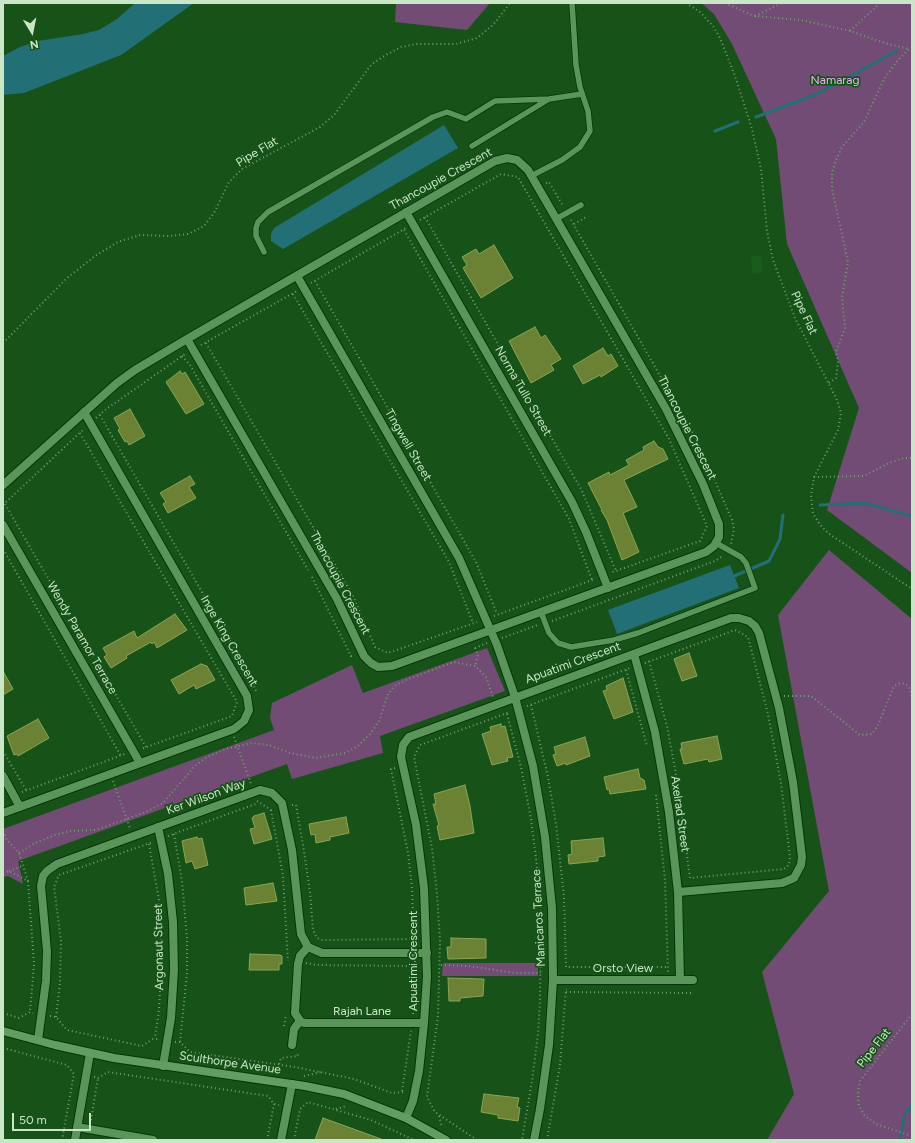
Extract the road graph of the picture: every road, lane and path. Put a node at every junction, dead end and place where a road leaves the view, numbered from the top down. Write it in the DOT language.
graph roads {
  1 [pos="510,3"];
  2 [pos="572,3"];
  3 [pos="686,3"];
  4 [pos="725,3"];
  5 [pos="782,3"];
  6 [pos="880,3"];
  7 [pos="754,16"];
  8 [pos="850,31"];
  9 [pos="911,49"];
  10 [pos="582,94"];
  11 [pos="549,99"];
  12 [pos="472,146"];
  13 [pos="531,176"];
  14 [pos="538,187"];
  15 [pos="527,193"];
  16 [pos="582,205"];
  17 [pos="406,212"];
  18 [pos="567,213"];
  19 [pos="588,216"];
  20 [pos="425,217"];
  21 [pos="556,219"];
  22 [pos="413,224"];
  23 [pos="574,224"];
  24 [pos="404,230"];
  25 [pos="264,252"];
  26 [pos="297,276"];
  27 [pos="187,339"];
  28 [pos="3,343"];
  29 [pos="206,343"];
  30 [pos="193,349"];
  31 [pos="182,356"];
  32 [pos="829,383"];
  33 [pos="84,412"];
  34 [pos="100,415"];
  35 [pos="90,424"];
  36 [pos="80,433"];
  37 [pos="912,458"];
  38 [pos="814,477"];
  39 [pos="3,485"];
  40 [pos="4,504"];
  41 [pos="3,525"];
  42 [pos="716,543"];
  43 [pos="3,549"];
  44 [pos="728,550"];
  45 [pos="616,571"];
  46 [pos="603,576"];
  47 [pos="592,580"];
  48 [pos="608,588"];
  49 [pos="912,589"];
  50 [pos="541,612"];
  51 [pos="497,614"];
  52 [pos="485,619"];
  53 [pos="473,623"];
  54 [pos="545,623"];
  55 [pos="490,631"];
  56 [pos="519,632"];
  57 [pos="375,646"];
  58 [pos="362,652"];
  59 [pos="634,654"];
  60 [pos="650,661"];
  61 [pos="637,666"];
  62 [pos="256,691"];
  63 [pos="782,696"];
  64 [pos="515,697"];
  65 [pos="912,700"];
  66 [pos="496,704"];
  67 [pos="531,704"];
  68 [pos="507,713"];
  69 [pos="500,715"];
  70 [pos="227,717"];
  71 [pos="231,730"];
  72 [pos="238,746"];
  73 [pos="146,747"];
  74 [pos="3,751"];
  75 [pos="134,751"];
  76 [pos="648,753"];
  77 [pos="121,756"];
  78 [pos="105,762"];
  79 [pos="415,762"];
  80 [pos="140,763"];
  81 [pos="402,766"];
  82 [pos="110,774"];
  83 [pos="3,776"];
  84 [pos="254,792"];
  85 [pos="656,794"];
  86 [pos="258,803"];
  87 [pos="20,807"];
  88 [pos="283,807"];
  89 [pos="271,810"];
  90 [pos="3,813"];
  91 [pos="126,819"];
  92 [pos="158,827"];
  93 [pos="3,831"];
  94 [pos="133,836"];
  95 [pos="160,839"];
  96 [pos="149,844"];
  97 [pos="137,848"];
  98 [pos="19,853"];
  99 [pos="23,866"];
  100 [pos="9,871"];
  101 [pos="3,873"];
  102 [pos="28,882"];
  103 [pos="678,892"];
  104 [pos="414,939"];
  105 [pos="308,947"];
  106 [pos="288,952"];
  107 [pos="415,953"];
  108 [pos="427,953"];
  109 [pos="299,958"];
  110 [pos="288,965"];
  111 [pos="440,965"];
  112 [pos="415,966"];
  113 [pos="566,967"];
  114 [pos="541,973"];
  115 [pos="553,980"];
  116 [pos="566,980"];
  117 [pos="680,980"];
  118 [pos="693,980"];
  119 [pos="566,992"];
  120 [pos="691,993"];
  121 [pos="3,1013"];
  122 [pos="912,1014"];
  123 [pos="286,1015"];
  124 [pos="300,1021"];
  125 [pos="412,1023"];
  126 [pos="424,1023"];
  127 [pos="284,1030"];
  128 [pos="3,1031"];
  129 [pos="38,1040"];
  130 [pos="180,1042"];
  131 [pos="3,1048"];
  132 [pos="291,1048"];
  133 [pos="90,1053"];
  134 [pos="279,1064"];
  135 [pos="163,1066"];
  136 [pos="292,1084"];
  137 [pos="427,1097"];
  138 [pos="406,1118"];
  139 [pos="77,1127"];
  140 [pos="89,1129"];
  141 [pos="912,1136"];
  142 [pos="62,1140"];
  143 [pos="75,1140"];
  144 [pos="153,1140"];
  145 [pos="267,1140"];
  146 [pos="281,1140"];
  147 [pos="294,1140"];
  148 [pos="414,1140"];
  149 [pos="446,1140"];
  150 [pos="477,1140"];
  151 [pos="522,1140"];
  152 [pos="534,1140"];
  153 [pos="547,1140"];
  1 -- 28 [label="path, Pipe Flat"];
  2 -- 10 [label="lane"];
  3 -- 32 [label="path, Pipe Flat"];
  4 -- 7 [label="path"];
  5 -- 7 [label="path"];
  6 -- 8 [label="path"];
  7 -- 8 [label="path"];
  8 -- 9 [label="path"];
  9 -- 32 [label="path"];
  10 -- 11 [label="lane"];
  10 -- 13 [label="lane"];
  11 -- 12 [label="lane"];
  11 -- 25 [label="lane"];
  13 -- 14 [label="street, Thancoupie Crescent"];
  13 -- 17 [label="street, Thancoupie Crescent"];
  14 -- 15 [label="path"];
  14 -- 18 [label="path"];
  14 -- 21 [label="street, Thancoupie Crescent"];
  15 -- 20 [label="path"];
  15 -- 45 [label="path"];
  16 -- 18 [label="lane"];
  17 -- 22 [label="street, Norma Tullo Street"];
  17 -- 26 [label="street, Thancoupie Crescent"];
  18 -- 21 [label="lane"];
  18 -- 23 [label="path"];
  19 -- 23 [label="path"];
  20 -- 22 [label="path"];
  20 -- 45 [label="path"];
  21 -- 42 [label="street, Thancoupie Crescent"];
  22 -- 24 [label="path"];
  22 -- 46 [label="street, Norma Tullo Street"];
  23 -- 44 [label="path"];
  24 -- 47 [label="path"];
  24 -- 51 [label="path"];
  26 -- 27 [label="street, Thancoupie Crescent"];
  26 -- 52 [label="street, Tingwell Street"];
  27 -- 30 [label="street, Thancoupie Crescent"];
  27 -- 33 [label="street, Thancoupie Crescent"];
  29 -- 30 [label="path"];
  29 -- 53 [label="path"];
  29 -- 57 [label="path"];
  30 -- 31 [label="path"];
  30 -- 58 [label="street, Thancoupie Crescent"];
  31 -- 34 [label="path"];
  31 -- 58 [label="path"];
  32 -- 38 [label="path, Pipe Flat"];
  33 -- 35 [label="street, Inge King Crescent"];
  33 -- 39 [label="street, Thancoupie Crescent"];
  34 -- 35 [label="path"];
  34 -- 62 [label="path"];
  35 -- 36 [label="path"];
  35 -- 71 [label="street, Inge King Crescent"];
  36 -- 40 [label="path"];
  36 -- 70 [label="path"];
  37 -- 38 [label="path"];
  38 -- 49 [label="path, Pipe Flat"];
  40 -- 73 [label="path"];
  41 -- 75 [label="street, Wendy Paramor Terrace"];
  42 -- 44 [label="lane"];
  42 -- 48 [label="street, Thancoupie Crescent"];
  43 -- 77 [label="path"];
  44 -- 54 [label="path"];
  44 -- 54 [label="lane"];
  45 -- 46 [label="path"];
  46 -- 47 [label="path"];
  46 -- 48 [label="street, Norma Tullo Street"];
  47 -- 51 [label="path"];
  48 -- 50 [label="street, Thancoupie Crescent"];
  50 -- 54 [label="lane"];
  50 -- 55 [label="street, Thancoupie Crescent"];
  51 -- 52 [label="path"];
  52 -- 53 [label="path"];
  52 -- 55 [label="street, Tingwell Street"];
  53 -- 57 [label="path"];
  54 -- 56 [label="path"];
  55 -- 58 [label="street, Thancoupie Crescent"];
  55 -- 64 [label="street, Manicaros Terrace"];
  57 -- 58 [label="path"];
  59 -- 61 [label="street, Axelrad Street"];
  59 -- 64 [label="street, Apuatimi Crescent"];
  59 -- 103 [label="street, Apuatimi Crescent"];
  60 -- 60 [label="path"];
  60 -- 61 [label="path"];
  61 -- 76 [label="path"];
  61 -- 103 [label="street, Axelrad Street"];
  63 -- 65 [label="path"];
  64 -- 66 [label="street, Apuatimi Crescent"];
  64 -- 115 [label="street, Manicaros Terrace"];
  66 -- 69 [label="path"];
  66 -- 72 [label="path"];
  66 -- 81 [label="street, Apuatimi Crescent"];
  67 -- 113 [label="path"];
  68 -- 114 [label="path"];
  70 -- 71 [label="path"];
  70 -- 73 [label="path"];
  71 -- 72 [label="path"];
  71 -- 80 [label="street, Inge King Crescent"];
  72 -- 84 [label="path"];
  72 -- 91 [label="path"];
  73 -- 75 [label="path"];
  74 -- 78 [label="path"];
  75 -- 77 [label="path"];
  75 -- 80 [label="street, Wendy Paramor Terrace"];
  77 -- 78 [label="path"];
  78 -- 82 [label="path"];
  79 -- 81 [label="path"];
  80 -- 82 [label="street, Inge King Crescent"];
  81 -- 104 [label="path"];
  81 -- 108 [label="street, Apuatimi Crescent"];
  82 -- 87 [label="street, Inge King Crescent"];
  82 -- 91 [label="path"];
  83 -- 87 [label="street"];
  84 -- 86 [label="path"];
  84 -- 88 [label="street, Ker Wilson Way"];
  84 -- 92 [label="street, Ker Wilson Way"];
  85 -- 113 [label="path"];
  86 -- 89 [label="path"];
  86 -- 95 [label="path"];
  87 -- 90 [label="street, Inge King Crescent"];
  88 -- 89 [label="path"];
  88 -- 104 [label="path"];
  88 -- 105 [label="street, Ker Wilson Way"];
  89 -- 106 [label="path"];
  91 -- 94 [label="path"];
  91 -- 98 [label="path"];
  92 -- 94 [label="street, Ker Wilson Way"];
  92 -- 95 [label="street, Argonaut Street"];
  93 -- 98 [label="path"];
  94 -- 97 [label="path"];
  94 -- 129 [label="street, Ker Wilson Way"];
  95 -- 96 [label="path"];
  95 -- 135 [label="street, Argonaut Street"];
  96 -- 97 [label="path"];
  96 -- 97 [label="path"];
  98 -- 99 [label="path"];
  99 -- 100 [label="path"];
  99 -- 102 [label="path"];
  100 -- 101 [label="path"];
  100 -- 102 [label="path"];
  102 -- 121 [label="path"];
  103 -- 117 [label="street, Axelrad Street"];
  104 -- 107 [label="path"];
  105 -- 107 [label="street"];
  105 -- 109 [label="street"];
  106 -- 109 [label="path"];
  106 -- 110 [label="path"];
  107 -- 108 [label="street"];
  107 -- 112 [label="path"];
  108 -- 126 [label="street, Apuatimi Crescent"];
  109 -- 112 [label="path"];
  109 -- 124 [label="street"];
  111 -- 114 [label="path"];
  112 -- 125 [label="path"];
  113 -- 116 [label="path"];
  114 -- 151 [label="path"];
  115 -- 116 [label="street, Orsto View"];
  115 -- 152 [label="street, Manicaros Terrace"];
  116 -- 117 [label="street, Orsto View"];
  116 -- 119 [label="path"];
  117 -- 118 [label="street, Orsto View"];
  119 -- 120 [label="path"];
  119 -- 153 [label="path"];
  122 -- 141 [label="path, Pipe Flat"];
  123 -- 127 [label="path"];
  124 -- 125 [label="street, Rajah Lane"];
  124 -- 132 [label="street"];
  125 -- 126 [label="street, Rajah Lane"];
  125 -- 134 [label="path"];
  126 -- 138 [label="street, Apuatimi Crescent"];
  128 -- 129 [label="street, Sculthorpe Avenue"];
  129 -- 133 [label="street, Sculthorpe Avenue"];
  130 -- 134 [label="path"];
  131 -- 142 [label="path"];
  132 -- 134 [label="path"];
  133 -- 135 [label="street, Sculthorpe Avenue"];
  133 -- 139 [label="street"];
  135 -- 136 [label="street, Sculthorpe Avenue"];
  136 -- 138 [label="street, Sculthorpe Avenue"];
  136 -- 146 [label="street"];
  137 -- 150 [label="path"];
  138 -- 149 [label="street, Sculthorpe Avenue"];
  139 -- 140 [label="street"];
  139 -- 143 [label="street"];
  140 -- 144 [label="street"];
  140 -- 145 [label="path"];
  147 -- 148 [label="path"];
}
